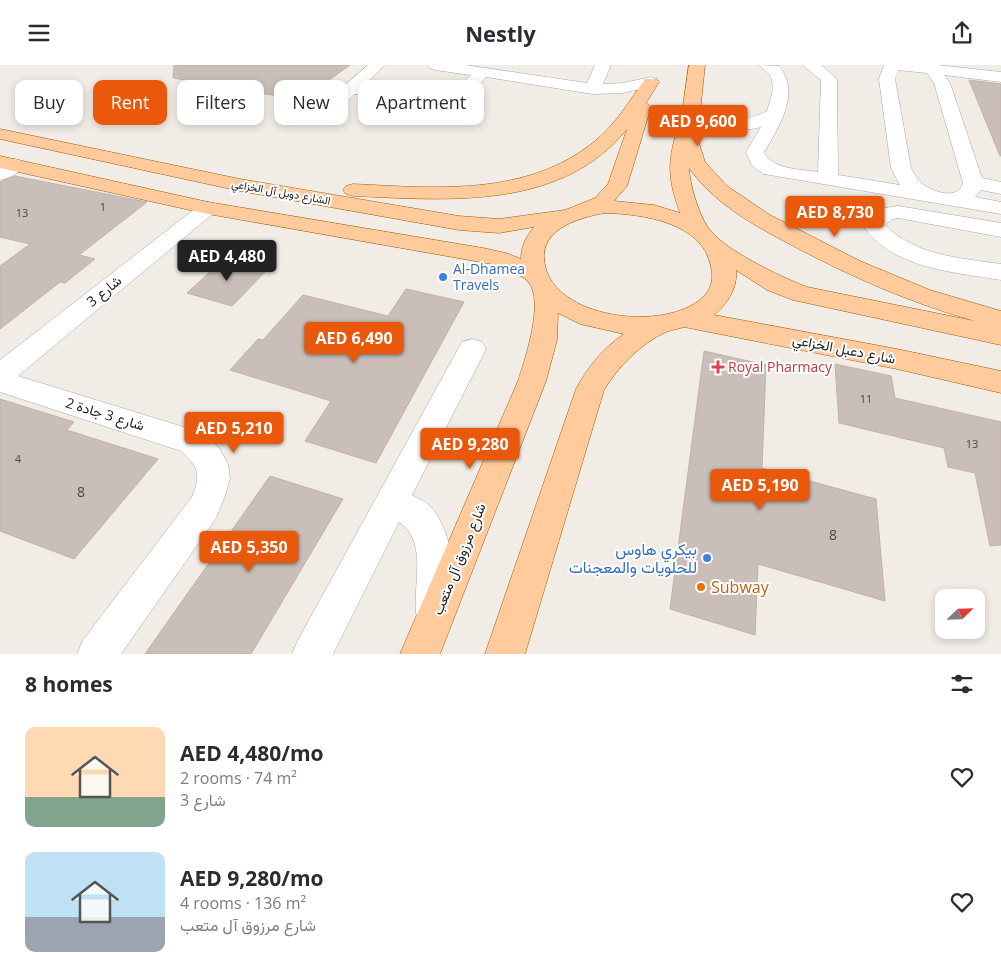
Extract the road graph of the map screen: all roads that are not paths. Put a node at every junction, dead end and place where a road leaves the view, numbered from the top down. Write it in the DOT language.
graph roads {
  1 [pos="377,65"];
  2 [pos="435,65"];
  3 [pos="603,65"];
  4 [pos="697,65"];
  5 [pos="799,65"];
  6 [pos="810,65"];
  7 [pos="892,65"];
  8 [pos="897,65"];
  9 [pos="770,67"];
  10 [pos="932,69"];
  11 [pos="483,72"];
  12 [pos="653,73"];
  13 [pos="1001,77"];
  14 [pos="351,89"];
  15 [pos="593,89"];
  16 [pos="348,92"];
  17 [pos="775,114"];
  18 [pos="688,119"];
  19 [pos="0,134"];
  20 [pos="5,167"];
  21 [pos="828,180"];
  22 [pos="973,183"];
  23 [pos="240,185"];
  24 [pos="1001,188"];
  25 [pos="926,196"];
  26 [pos="948,199"];
  27 [pos="208,208"];
  28 [pos="1001,208"];
  29 [pos="574,213"];
  30 [pos="1001,231"];
  31 [pos="707,240"];
  32 [pos="1001,272"];
  33 [pos="541,282"];
  34 [pos="1001,320"];
  35 [pos="672,322"];
  36 [pos="1001,336"];
  37 [pos="472,349"];
  38 [pos="0,375"];
  39 [pos="0,381"];
  40 [pos="1001,382"];
  41 [pos="392,502"];
  42 [pos="435,618"];
  43 [pos="97,654"];
  44 [pos="312,654"];
  45 [pos="420,654"];
  46 [pos="505,654"];
  1 -- 14 [label="street"];
  2 -- 11 [label="street"];
  3 -- 15 [label="street"];
  4 -- 18 [label="main road"];
  5 -- 9 [label="street"];
  6 -- 21 [label="street"];
  7 -- 25 [label="street"];
  8 -- 10 [label="street"];
  9 -- 17 [label="street"];
  10 -- 13 [label="street"];
  10 -- 22 [label="street"];
  11 -- 14 [label="street"];
  11 -- 15 [label="street"];
  12 -- 15 [label="street"];
  12 -- 23 [label="main road"];
  12 -- 29 [label="main road"];
  14 -- 16 [label="street"];
  17 -- 18 [label="street"];
  17 -- 21 [label="street"];
  18 -- 31 [label="main road"];
  18 -- 34 [label="main road"];
  19 -- 23 [label="main road, الشارع دوبل آل الخزاعي"];
  20 -- 27 [label="main road"];
  21 -- 25 [label="street"];
  22 -- 24 [label="street"];
  22 -- 26 [label="street"];
  23 -- 29 [label="main road, الشارع دوبل آل الخزاعي"];
  25 -- 26 [label="street"];
  26 -- 28 [label="street"];
  27 -- 33 [label="main road"];
  27 -- 38 [label="street, شارع 3"];
  29 -- 31 [label="main road"];
  29 -- 33 [label="main road"];
  30 -- 32 [label="street"];
  31 -- 35 [label="main road"];
  31 -- 36 [label="main road"];
  33 -- 35 [label="main road"];
  33 -- 42 [label="main road, شارع مرزوق آل متعب"];
  35 -- 40 [label="main road, شارع دعبل الخزاعي"];
  35 -- 46 [label="main road"];
  37 -- 41 [label="street"];
  39 -- 43 [label="street, شارع 3 جادة 2"];
  41 -- 42 [label="street"];
  41 -- 44 [label="street"];
  42 -- 45 [label="main road, شارع مرزوق آل متعب"];
}
